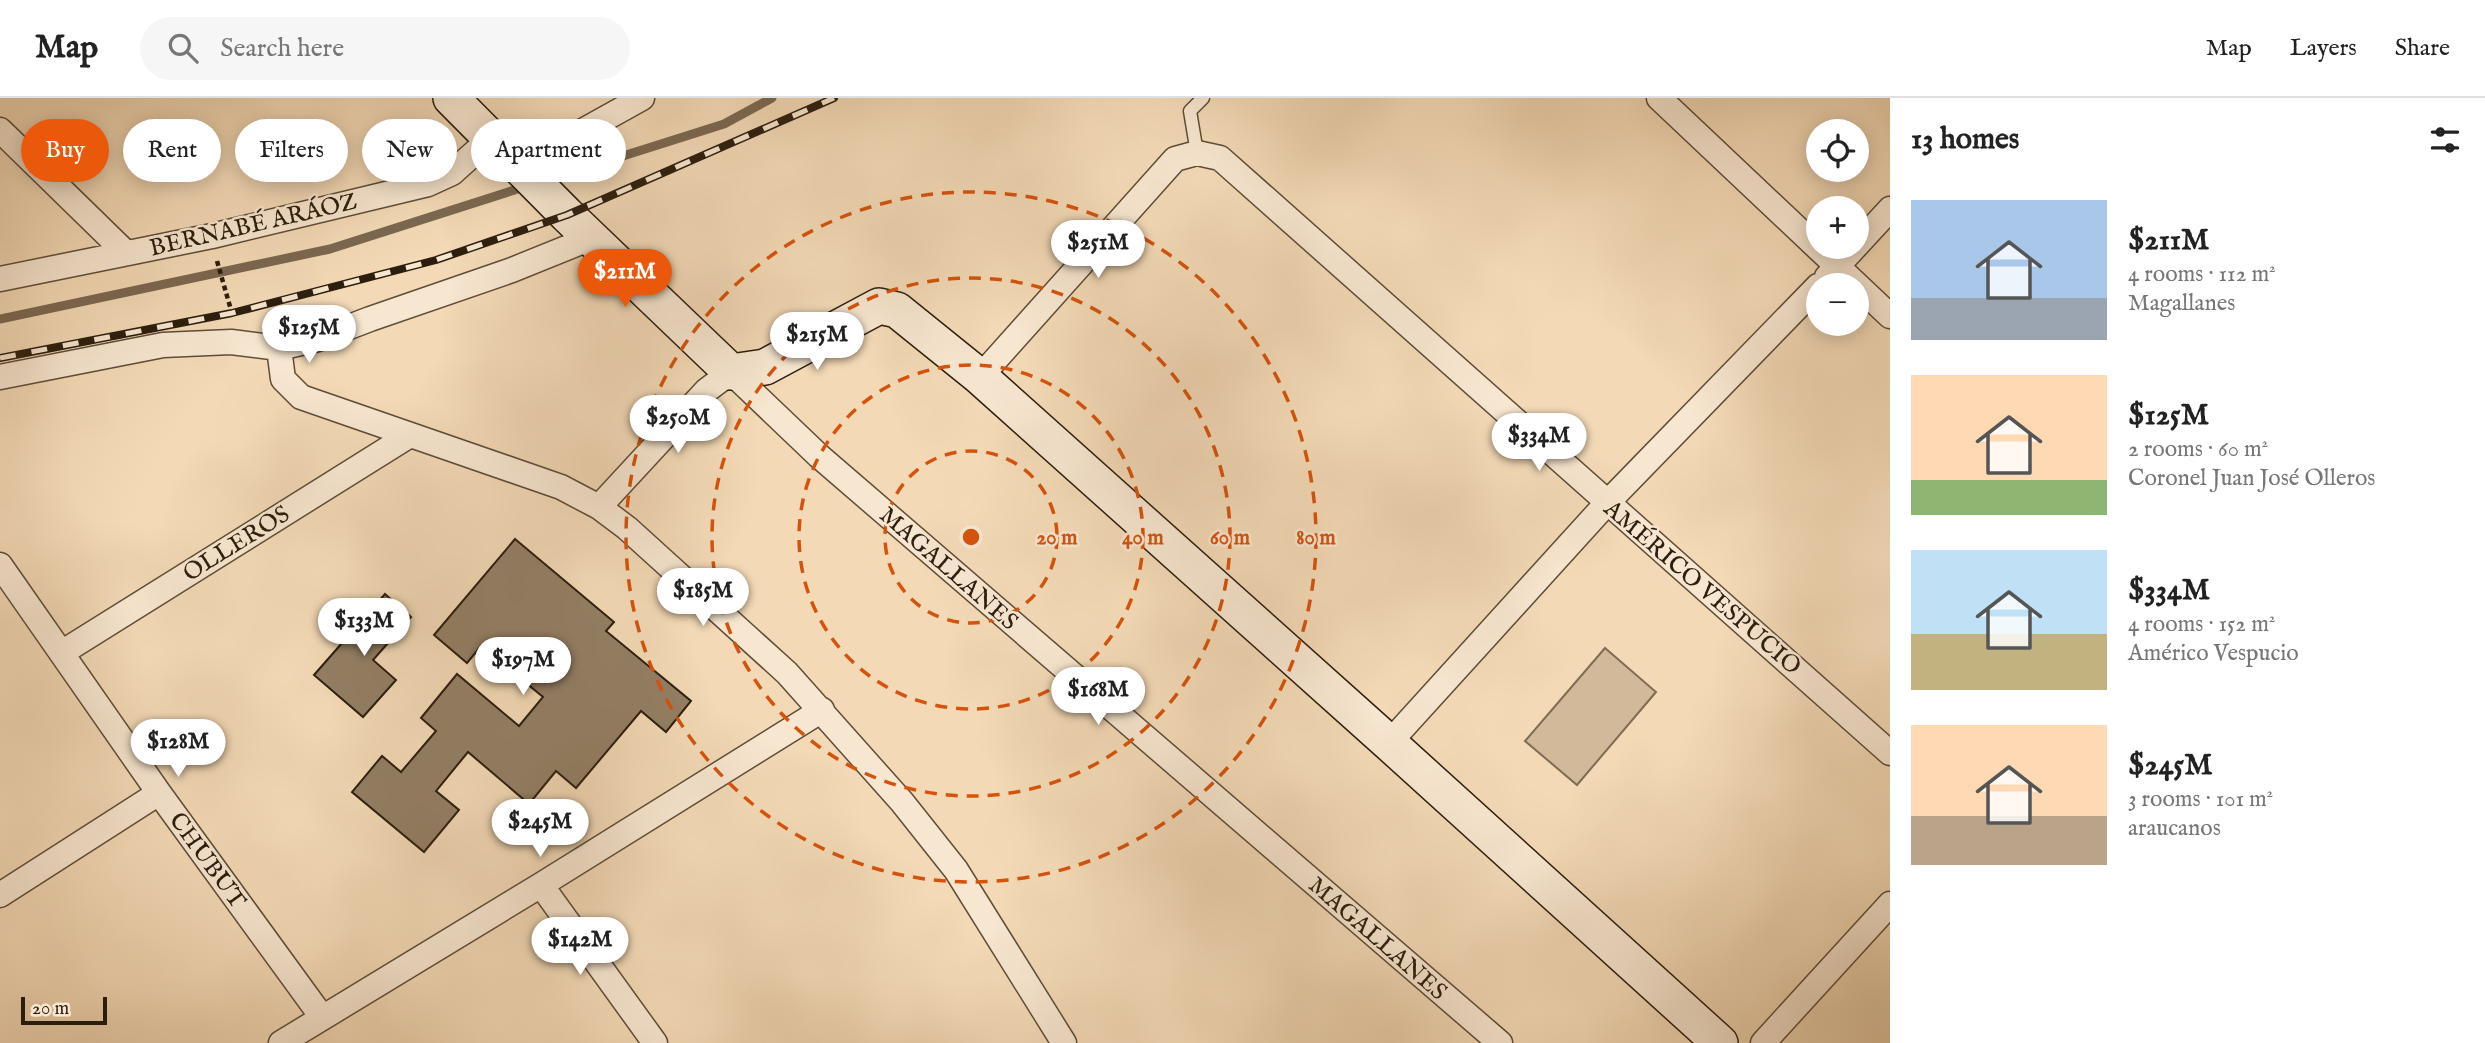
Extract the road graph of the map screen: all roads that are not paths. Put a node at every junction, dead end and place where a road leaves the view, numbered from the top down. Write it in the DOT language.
graph roads {
  1 [pos="451,98"];
  2 [pos="642,98"];
  3 [pos="1202,98"];
  4 [pos="1659,98"];
  5 [pos="472,119"];
  6 [pos="609,119"];
  7 [pos="0,130"];
  8 [pos="1197,153"];
  9 [pos="471,156"];
  10 [pos="536,182"];
  11 [pos="1890,209"];
  12 [pos="1869,232"];
  13 [pos="591,238"];
  14 [pos="126,253"];
  15 [pos="1844,259"];
  16 [pos="1837,267"];
  17 [pos="1831,273"];
  18 [pos="0,279"];
  19 [pos="1806,299"];
  20 [pos="1890,316"];
  21 [pos="279,348"];
  22 [pos="731,372"];
  23 [pos="0,377"];
  24 [pos="980,377"];
  25 [pos="410,435"];
  26 [pos="1607,503"];
  27 [pos="599,508"];
  28 [pos="0,565"];
  29 [pos="7,591"];
  30 [pos="63,652"];
  31 [pos="822,710"];
  32 [pos="1389,743"];
  33 [pos="1890,752"];
  34 [pos="159,793"];
  35 [pos="541,885"];
  36 [pos="0,895"];
  37 [pos="1890,904"];
  38 [pos="322,1017"];
  39 [pos="281,1043"];
  40 [pos="655,1043"];
  41 [pos="1064,1043"];
  42 [pos="1500,1043"];
  43 [pos="1720,1043"];
  44 [pos="1763,1043"];
  1 -- 5 [label="main road, MAGALLANES"];
  2 -- 6 [label="street"];
  3 -- 8 [label="lane"];
  4 -- 16 [label="street"];
  7 -- 14 [label="street"];
  8 -- 24 [label="street"];
  8 -- 26 [label="street, AMÉRICO VESPUCIO"];
  9 -- 14 [label="street, BERNABÉ ARÁOZ"];
  10 -- 13 [label="main road, MAGALLANES"];
  11 -- 12 [label="street"];
  13 -- 21 [label="street"];
  13 -- 22 [label="main road, MAGALLANES"];
  14 -- 18 [label="street, BERNABÉ ARÁOZ"];
  15 -- 16 [label="street"];
  16 -- 17 [label="street"];
  16 -- 20 [label="street"];
  19 -- 26 [label="street"];
  21 -- 23 [label="street"];
  21 -- 25 [label="street"];
  22 -- 24 [label="main road"];
  22 -- 27 [label="street"];
  22 -- 42 [label="street, MAGALLANES"];
  24 -- 32 [label="main road"];
  25 -- 27 [label="street"];
  25 -- 30 [label="street, OLLEROS"];
  26 -- 32 [label="street"];
  26 -- 33 [label="street, AMÉRICO VESPUCIO"];
  27 -- 31 [label="street"];
  28 -- 29 [label="street, CHUBUT"];
  29 -- 30 [label="street, CHUBUT"];
  30 -- 34 [label="street, CHUBUT"];
  31 -- 35 [label="street"];
  31 -- 41 [label="street"];
  32 -- 43 [label="main road"];
  34 -- 36 [label="street"];
  34 -- 38 [label="street, CHUBUT"];
  35 -- 38 [label="street"];
  35 -- 40 [label="street"];
  37 -- 44 [label="street"];
  38 -- 39 [label="street"];
}
